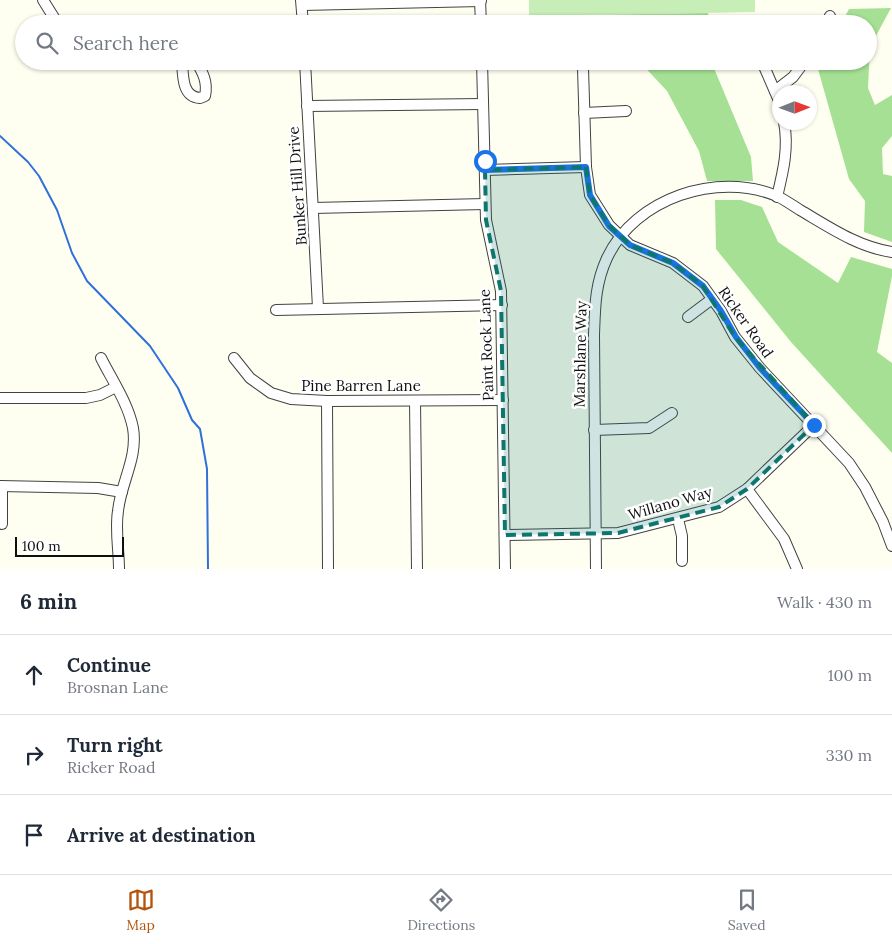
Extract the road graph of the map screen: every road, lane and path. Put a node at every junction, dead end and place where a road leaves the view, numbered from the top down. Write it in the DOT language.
graph roads {
  1 [pos="43,0"];
  2 [pos="480,0"];
  3 [pos="301,2"];
  4 [pos="52,15"];
  5 [pos="302,15"];
  6 [pos="481,15"];
  7 [pos="183,70"];
  8 [pos="201,70"];
  9 [pos="305,70"];
  10 [pos="482,70"];
  11 [pos="582,70"];
  12 [pos="766,70"];
  13 [pos="798,70"];
  14 [pos="772,85"];
  15 [pos="783,85"];
  16 [pos="482,104"];
  17 [pos="307,106"];
  18 [pos="626,111"];
  19 [pos="584,113"];
  20 [pos="786,130"];
  21 [pos="586,167"];
  22 [pos="485,170"];
  23 [pos="777,196"];
  24 [pos="485,204"];
  25 [pos="313,208"];
  26 [pos="620,237"];
  27 [pos="892,252"];
  28 [pos="712,298"];
  29 [pos="502,305"];
  30 [pos="318,308"];
  31 [pos="276,310"];
  32 [pos="688,317"];
  33 [pos="101,358"];
  34 [pos="234,358"];
  35 [pos="116,387"];
  36 [pos="0,398"];
  37 [pos="503,400"];
  38 [pos="414,401"];
  39 [pos="327,402"];
  40 [pos="672,413"];
  41 [pos="814,425"];
  42 [pos="594,430"];
  43 [pos="1,486"];
  44 [pos="747,489"];
  45 [pos="122,492"];
  46 [pos="678,519"];
  47 [pos="2,524"];
  48 [pos="596,534"];
  49 [pos="505,535"];
  50 [pos="892,546"];
  51 [pos="682,561"];
  52 [pos="119,569"];
  53 [pos="328,569"];
  54 [pos="417,569"];
  55 [pos="505,569"];
  56 [pos="596,569"];
  57 [pos="797,569"];
  1 -- 4 [label="street"];
  2 -- 3 [label="street"];
  2 -- 6 [label="street"];
  3 -- 5 [label="street"];
  7 -- 8 [label="street"];
  9 -- 17 [label="street, Bunker Hill Drive"];
  10 -- 16 [label="street, Paint Rock Lane"];
  11 -- 19 [label="street, Ricker Road"];
  12 -- 14 [label="street"];
  13 -- 15 [label="street"];
  16 -- 17 [label="street"];
  16 -- 22 [label="street, Paint Rock Lane"];
  17 -- 25 [label="street, Bunker Hill Drive"];
  18 -- 19 [label="street"];
  19 -- 21 [label="street, Ricker Road"];
  20 -- 23 [label="street"];
  21 -- 22 [label="street"];
  21 -- 26 [label="street, Ricker Road"];
  22 -- 24 [label="street, Paint Rock Lane"];
  23 -- 26 [label="street, Marshlane Way"];
  23 -- 27 [label="street, Marshlane Way"];
  24 -- 25 [label="street"];
  24 -- 29 [label="street, Paint Rock Lane"];
  25 -- 30 [label="street, Bunker Hill Drive"];
  26 -- 28 [label="street, Ricker Road"];
  26 -- 42 [label="street, Marshlane Way"];
  28 -- 32 [label="street"];
  28 -- 41 [label="street, Ricker Road"];
  29 -- 30 [label="street"];
  29 -- 37 [label="street, Paint Rock Lane"];
  30 -- 31 [label="street"];
  33 -- 35 [label="street"];
  34 -- 39 [label="street, Pine Barren Lane"];
  35 -- 36 [label="street"];
  35 -- 45 [label="street"];
  37 -- 38 [label="street, Pine Barren Lane"];
  37 -- 49 [label="street, Paint Rock Lane"];
  38 -- 39 [label="street, Pine Barren Lane"];
  38 -- 54 [label="street"];
  39 -- 53 [label="street"];
  40 -- 42 [label="street"];
  41 -- 44 [label="street, Willano Way"];
  41 -- 50 [label="street, Ricker Road"];
  42 -- 48 [label="street, Marshlane Way"];
  43 -- 45 [label="street"];
  43 -- 47 [label="street"];
  44 -- 46 [label="street, Willano Way"];
  44 -- 57 [label="street"];
  45 -- 52 [label="street"];
  46 -- 48 [label="street, Willano Way"];
  46 -- 51 [label="street"];
  48 -- 49 [label="street, Willano Way"];
  48 -- 56 [label="street, Marshlane Way"];
  49 -- 55 [label="street, Paint Rock Lane"];
}
